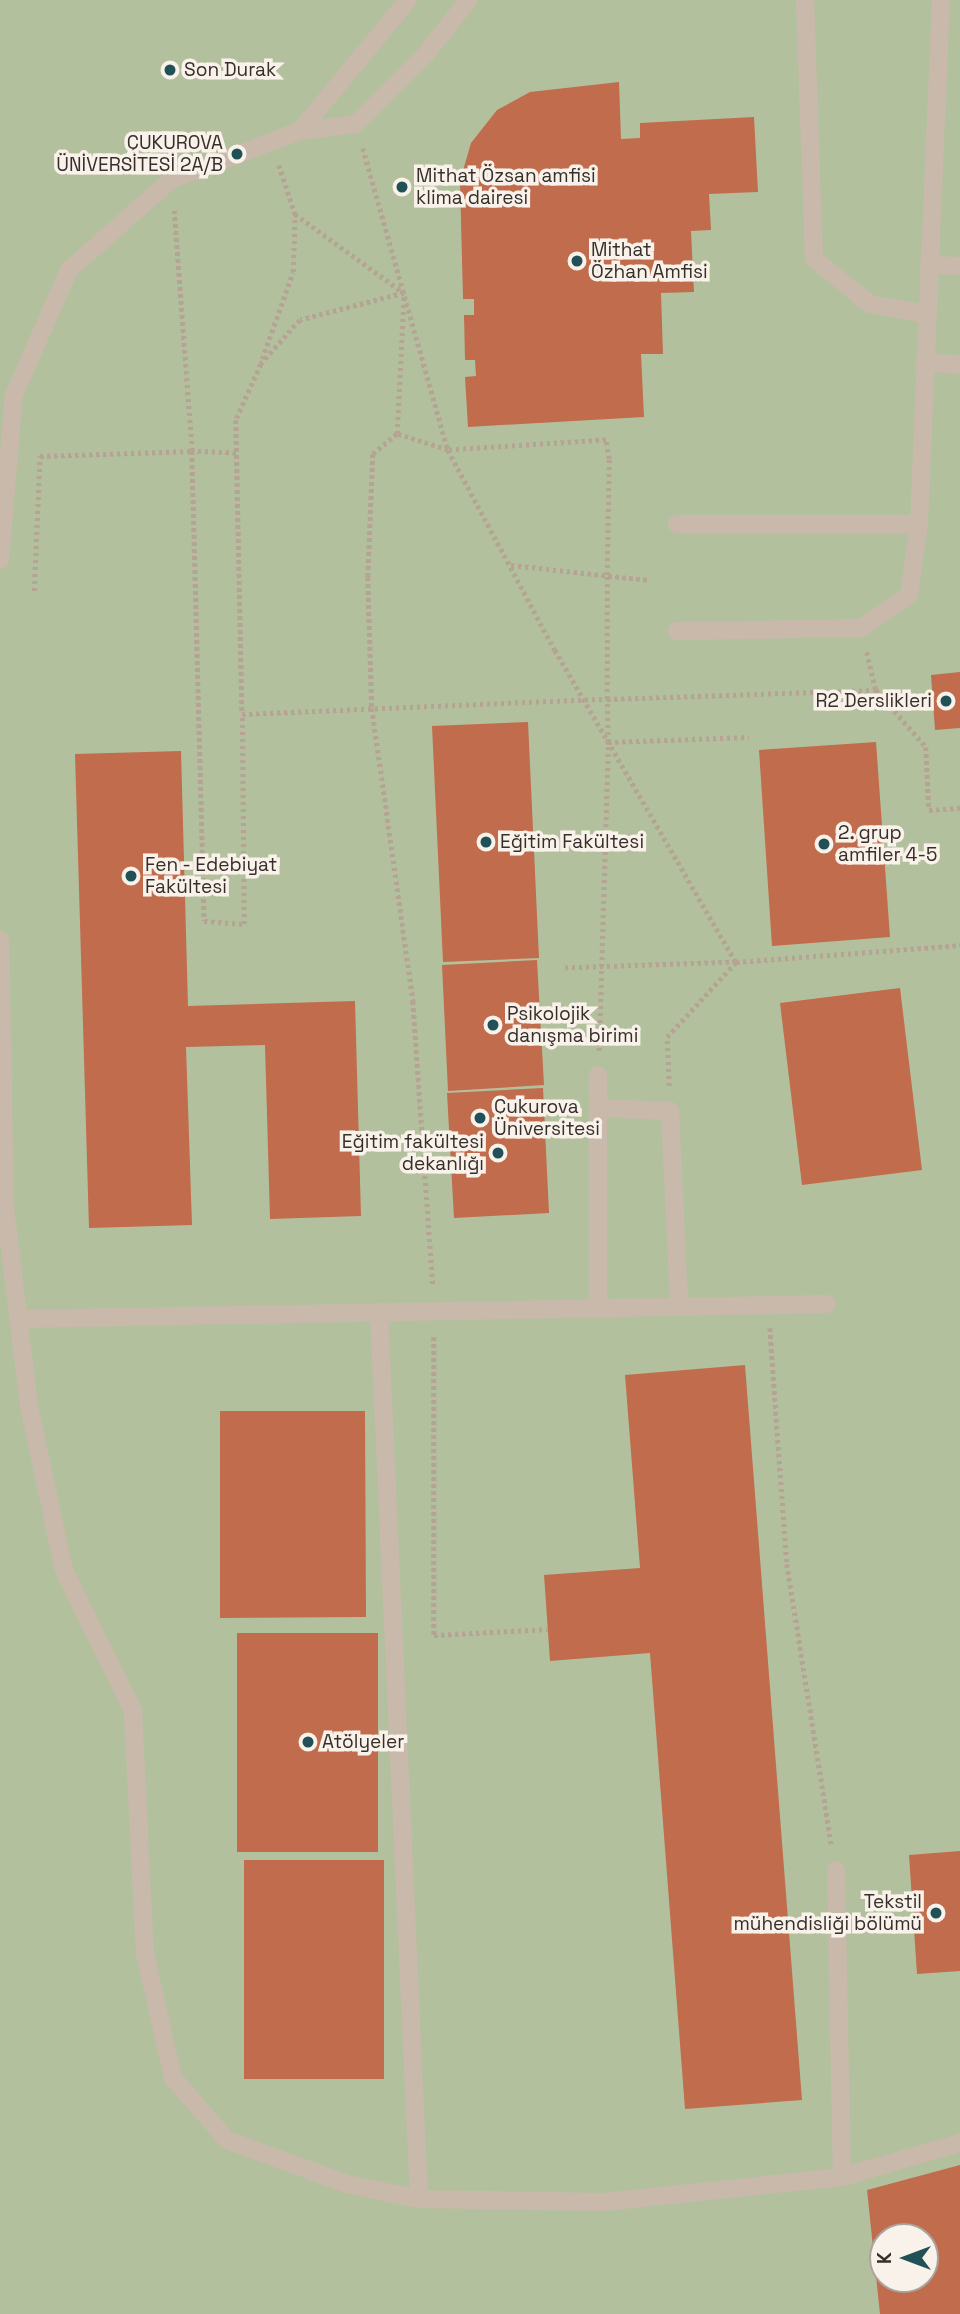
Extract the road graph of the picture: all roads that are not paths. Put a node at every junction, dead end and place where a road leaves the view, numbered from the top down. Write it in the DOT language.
graph roads {
  1 [pos="408,0"];
  2 [pos="468,0"];
  3 [pos="805,0"];
  4 [pos="941,0"];
  5 [pos="300,131"];
  6 [pos="928,265"];
  7 [pos="960,266"];
  8 [pos="926,314"];
  9 [pos="924,363"];
  10 [pos="960,364"];
  11 [pos="677,524"];
  12 [pos="919,524"];
  13 [pos="0,559"];
  14 [pos="677,631"];
  15 [pos="0,940"];
  16 [pos="598,1075"];
  17 [pos="598,1108"];
  18 [pos="679,1303"];
  19 [pos="827,1304"];
  20 [pos="598,1305"];
  21 [pos="379,1312"];
  22 [pos="18,1319"];
  23 [pos="836,1870"];
  24 [pos="960,2143"];
  25 [pos="842,2177"];
  26 [pos="419,2199"];
  1 -- 5 [label="street"];
  2 -- 5 [label="street"];
  3 -- 8 [label="street"];
  4 -- 6 [label="street"];
  5 -- 13 [label="street"];
  6 -- 7 [label="street"];
  6 -- 8 [label="street"];
  8 -- 9 [label="street"];
  9 -- 10 [label="street"];
  9 -- 12 [label="street"];
  11 -- 12 [label="street"];
  12 -- 14 [label="street"];
  15 -- 22 [label="street"];
  16 -- 17 [label="street"];
  17 -- 18 [label="street"];
  17 -- 20 [label="street"];
  18 -- 19 [label="street"];
  18 -- 20 [label="street"];
  20 -- 21 [label="street"];
  21 -- 22 [label="street"];
  21 -- 26 [label="street"];
  22 -- 26 [label="street"];
  23 -- 25 [label="street"];
  24 -- 25 [label="street"];
  25 -- 26 [label="street"];
}
